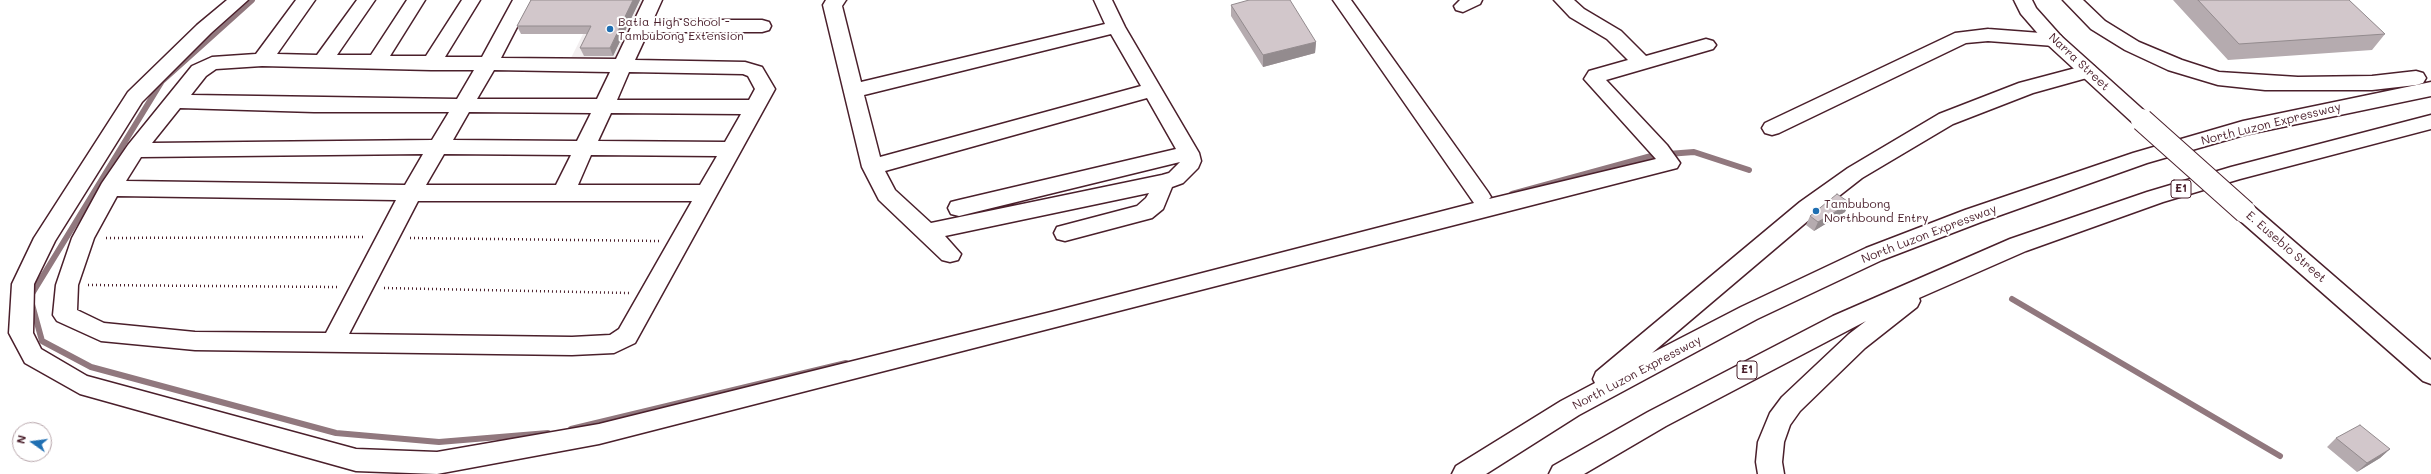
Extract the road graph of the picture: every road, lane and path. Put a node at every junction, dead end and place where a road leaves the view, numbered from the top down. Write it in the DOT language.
graph roads {
  1 [pos="238,0"];
  2 [pos="306,0"];
  3 [pos="366,0"];
  4 [pos="416,0"];
  5 [pos="471,0"];
  6 [pos="522,0"];
  7 [pos="653,0"];
  8 [pos="837,0"];
  9 [pos="1103,0"];
  10 [pos="1342,0"];
  11 [pos="1563,0"];
  12 [pos="2023,0"];
  13 [pos="2072,0"];
  14 [pos="642,26"];
  15 [pos="762,26"];
  16 [pos="1116,27"];
  17 [pos="2054,40"];
  18 [pos="1706,45"];
  19 [pos="262,60"];
  20 [pos="322,62"];
  21 [pos="376,63"];
  22 [pos="431,64"];
  23 [pos="1643,64"];
  24 [pos="487,65"];
  25 [pos="624,65"];
  26 [pos="2087,71"];
  27 [pos="2431,76"];
  28 [pos="2431,89"];
  29 [pos="1152,90"];
  30 [pos="852,91"];
  31 [pos="174,101"];
  32 [pos="462,106"];
  33 [pos="605,107"];
  34 [pos="755,107"];
  35 [pos="2142,120"];
  36 [pos="2431,122"];
  37 [pos="1772,128"];
  38 [pos="438,147"];
  39 [pos="585,147"];
  40 [pos="732,149"];
  41 [pos="135,150"];
  42 [pos="1189,153"];
  43 [pos="872,167"];
  44 [pos="1164,182"];
  45 [pos="110,188"];
  46 [pos="564,192"];
  47 [pos="411,193"];
  48 [pos="707,193"];
  49 [pos="1480,197"];
  50 [pos="959,208"];
  51 [pos="927,232"];
  52 [pos="1065,233"];
  53 [pos="950,254"];
  54 [pos="1938,279"];
  55 [pos="333,342"];
  56 [pos="2431,374"];
  57 [pos="1570,408"];
  58 [pos="1465,474"];
  59 [pos="1562,474"];
  60 [pos="1771,474"];
  1 -- 23 [label="main road"];
  2 -- 19 [label="main road"];
  3 -- 20 [label="main road"];
  4 -- 21 [label="main road"];
  5 -- 22 [label="main road"];
  6 -- 24 [label="main road"];
  7 -- 14 [label="main road"];
  8 -- 30 [label="main road"];
  9 -- 16 [label="main road"];
  10 -- 49 [label="main road"];
  11 -- 23 [label="main road"];
  12 -- 17 [label="main road, Narra Street"];
  13 -- 27 [label="main road"];
  14 -- 15 [label="main road"];
  14 -- 25 [label="main road"];
  16 -- 29 [label="main road"];
  16 -- 30 [label="main road"];
  17 -- 26 [label="main road, Narra Street"];
  17 -- 37 [label="main road"];
  18 -- 23 [label="main road"];
  19 -- 20 [label="main road"];
  19 -- 31 [label="main road"];
  20 -- 21 [label="main road"];
  21 -- 22 [label="main road"];
  22 -- 24 [label="main road"];
  24 -- 25 [label="main road"];
  24 -- 32 [label="main road"];
  25 -- 33 [label="main road"];
  25 -- 34 [label="main road"];
  26 -- 35 [label="main road, Narra Street"];
  26 -- 57 [label="main road"];
  28 -- 57 [label="main road, North Luzon Expressway"];
  29 -- 42 [label="main road"];
  29 -- 43 [label="main road"];
  30 -- 43 [label="main road"];
  31 -- 32 [label="main road"];
  31 -- 41 [label="main road"];
  32 -- 33 [label="main road"];
  32 -- 38 [label="main road"];
  33 -- 34 [label="main road"];
  33 -- 39 [label="main road"];
  34 -- 40 [label="main road"];
  35 -- 56 [label="main road, E. Eusebio Street, bridge"];
  36 -- 54 [label="main road, E1"];
  38 -- 39 [label="main road"];
  38 -- 41 [label="main road"];
  38 -- 47 [label="main road"];
  39 -- 40 [label="main road"];
  39 -- 46 [label="main road"];
  40 -- 48 [label="main road"];
  41 -- 45 [label="main road"];
  42 -- 44 [label="main road"];
  42 -- 50 [label="main road"];
  43 -- 51 [label="main road"];
  44 -- 51 [label="main road"];
  44 -- 52 [label="main road"];
  45 -- 47 [label="main road"];
  45 -- 55 [label="main road"];
  46 -- 47 [label="main road"];
  46 -- 48 [label="main road"];
  47 -- 55 [label="main road"];
  48 -- 55 [label="main road"];
  51 -- 53 [label="main road"];
  54 -- 59 [label="main road, E1"];
  54 -- 60 [label="main road"];
  57 -- 58 [label="main road, North Luzon Expressway"];
}
